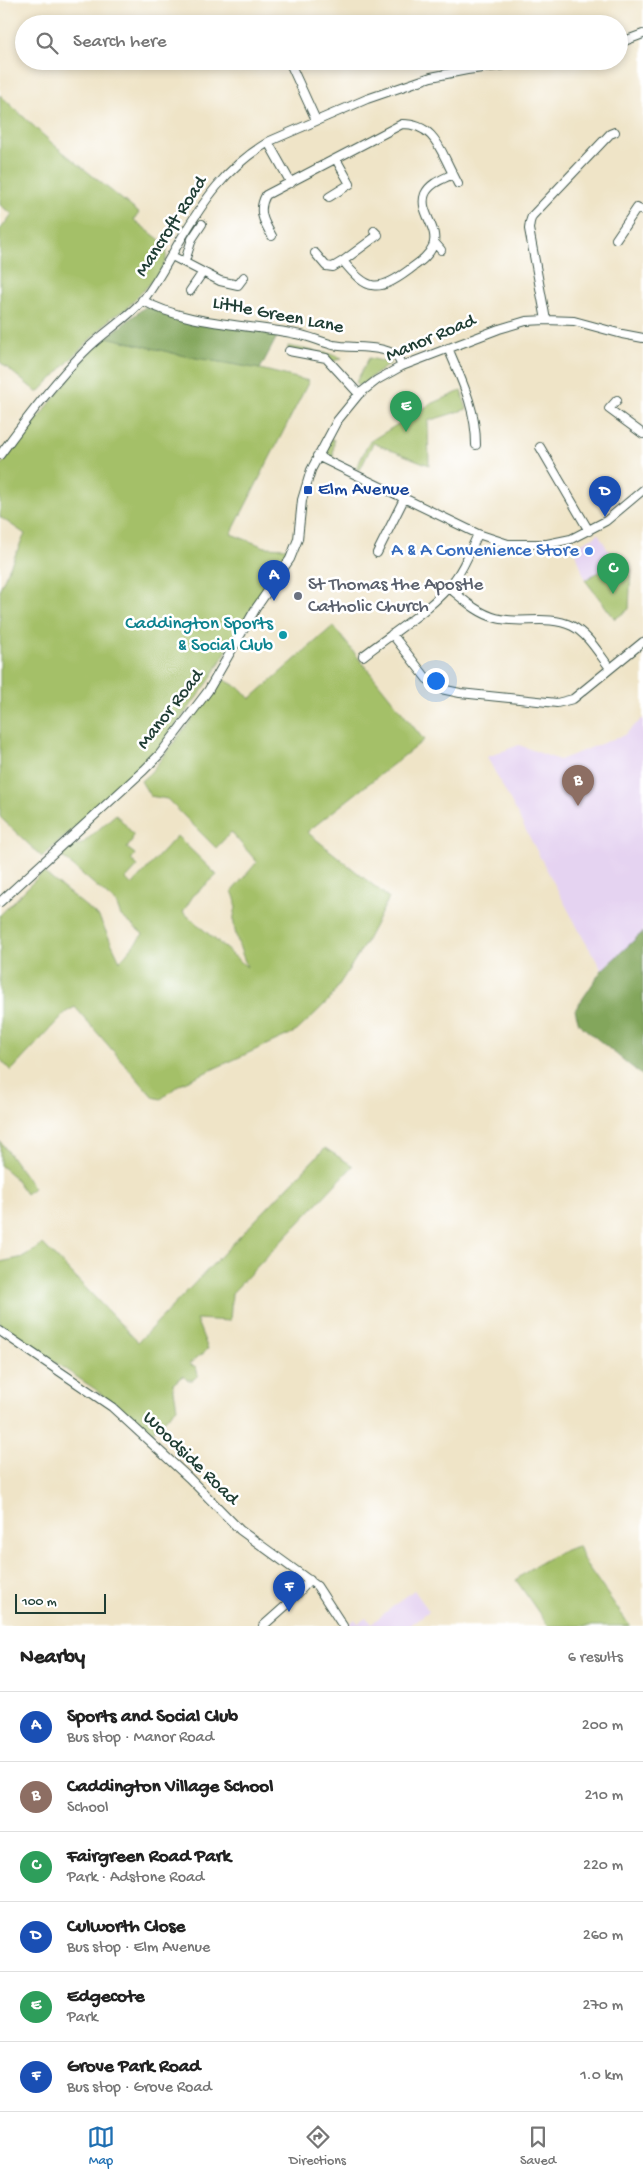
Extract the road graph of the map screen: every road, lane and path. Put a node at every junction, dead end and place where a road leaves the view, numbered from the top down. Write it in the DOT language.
graph roads {
  1 [pos="643,34"];
  2 [pos="628,40"];
  3 [pos="293,70"];
  4 [pos="474,70"];
  5 [pos="316,120"];
  6 [pos="614,132"];
  7 [pos="268,142"];
  8 [pos="336,159"];
  9 [pos="453,174"];
  10 [pos="291,183"];
  11 [pos="458,184"];
  12 [pos="329,197"];
  13 [pos="640,207"];
  14 [pos="202,224"];
  15 [pos="272,236"];
  16 [pos="378,236"];
  17 [pos="616,239"];
  18 [pos="434,242"];
  19 [pos="441,250"];
  20 [pos="315,252"];
  21 [pos="172,256"];
  22 [pos="185,261"];
  23 [pos="343,261"];
  24 [pos="203,272"];
  25 [pos="244,277"];
  26 [pos="190,291"];
  27 [pos="142,300"];
  28 [pos="546,320"];
  29 [pos="643,338"];
  30 [pos="448,348"];
  31 [pos="289,351"];
  32 [pos="402,366"];
  33 [pos="360,394"];
  34 [pos="617,400"];
  35 [pos="643,434"];
  36 [pos="476,445"];
  37 [pos="540,447"];
  38 [pos="0,455"];
  39 [pos="317,456"];
  40 [pos="643,490"];
  41 [pos="404,498"];
  42 [pos="589,531"];
  43 [pos="478,534"];
  44 [pos="377,553"];
  45 [pos="448,587"];
  46 [pos="392,634"];
  47 [pos="643,642"];
  48 [pos="363,656"];
  49 [pos="610,668"];
  50 [pos="0,902"];
  51 [pos="0,1331"];
  52 [pos="310,1580"];
  53 [pos="263,1626"];
  54 [pos="343,1626"];
  1 -- 2 [label="street"];
  3 -- 5 [label="street"];
  4 -- 5 [label="street, Mancroft Road"];
  5 -- 7 [label="street, Mancroft Road"];
  6 -- 28 [label="street"];
  7 -- 10 [label="street"];
  7 -- 21 [label="street, Mancroft Road"];
  8 -- 9 [label="street"];
  8 -- 10 [label="street"];
  8 -- 12 [label="street"];
  9 -- 11 [label="street"];
  9 -- 18 [label="street"];
  10 -- 15 [label="street"];
  13 -- 17 [label="street"];
  14 -- 22 [label="street"];
  16 -- 23 [label="street"];
  18 -- 19 [label="street"];
  18 -- 23 [label="street"];
  20 -- 23 [label="street"];
  21 -- 22 [label="street"];
  21 -- 27 [label="street, Mancroft Road"];
  22 -- 24 [label="street"];
  24 -- 25 [label="street"];
  24 -- 26 [label="street"];
  27 -- 32 [label="street, Little Green Lane"];
  27 -- 38 [label="street, Mancroft Road"];
  28 -- 29 [label="street, Manor Road"];
  28 -- 30 [label="street, Manor Road"];
  30 -- 32 [label="street, Manor Road"];
  30 -- 36 [label="street"];
  31 -- 33 [label="street"];
  32 -- 33 [label="street, Manor Road"];
  33 -- 39 [label="street, Manor Road"];
  34 -- 35 [label="street"];
  37 -- 42 [label="street"];
  39 -- 41 [label="street"];
  39 -- 50 [label="street, Manor Road"];
  40 -- 42 [label="street"];
  41 -- 43 [label="street"];
  41 -- 44 [label="street"];
  42 -- 43 [label="street"];
  43 -- 45 [label="street"];
  45 -- 46 [label="street"];
  45 -- 49 [label="street"];
  46 -- 48 [label="street"];
  46 -- 49 [label="street"];
  47 -- 49 [label="street"];
  51 -- 52 [label="street, Woodside Road"];
  52 -- 53 [label="street"];
  52 -- 54 [label="street, Woodside Road"];
}
